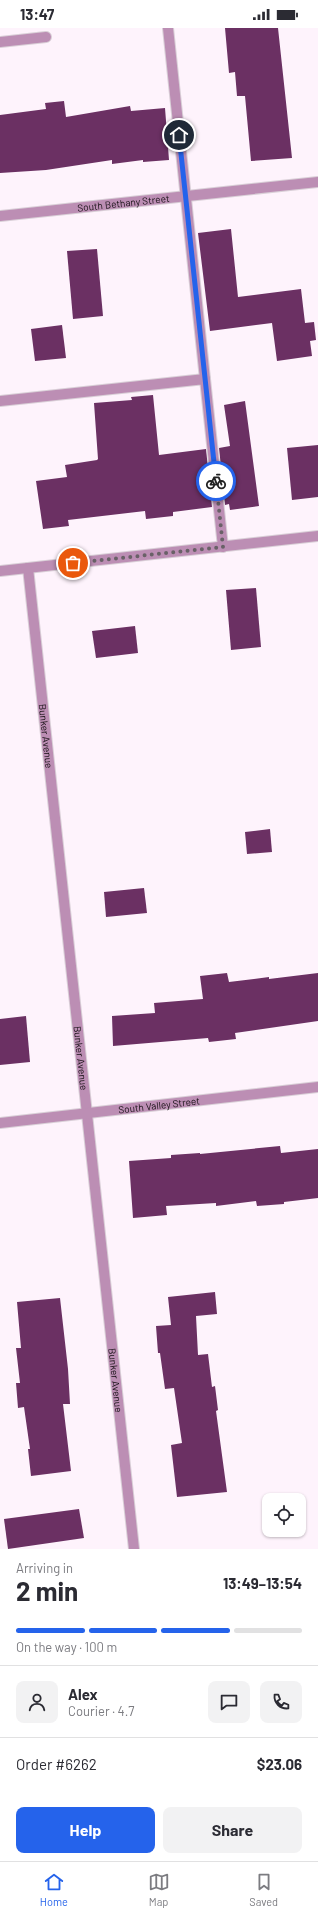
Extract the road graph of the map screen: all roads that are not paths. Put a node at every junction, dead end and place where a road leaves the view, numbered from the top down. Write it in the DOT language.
graph roads {
  1 [pos="168,28"];
  2 [pos="46,37"];
  3 [pos="0,42"];
  4 [pos="318,182"];
  5 [pos="186,196"];
  6 [pos="0,216"];
  7 [pos="206,379"];
  8 [pos="0,401"];
  9 [pos="318,536"];
  10 [pos="223,547"];
  11 [pos="28,568"];
  12 [pos="0,571"];
  13 [pos="318,1087"];
  14 [pos="87,1113"];
  15 [pos="0,1123"];
  16 [pos="134,1549"];
  1 -- 5 [label="street"];
  2 -- 3 [label="street"];
  4 -- 5 [label="street, South Bethany Street"];
  5 -- 6 [label="street, South Bethany Street"];
  5 -- 7 [label="street"];
  7 -- 8 [label="street"];
  7 -- 10 [label="street"];
  9 -- 10 [label="street"];
  10 -- 11 [label="street"];
  11 -- 12 [label="street"];
  11 -- 14 [label="street, Bunker Avenue"];
  13 -- 14 [label="street, South Valley Street"];
  14 -- 15 [label="street, South Valley Street"];
  14 -- 16 [label="street, Bunker Avenue"];
}
